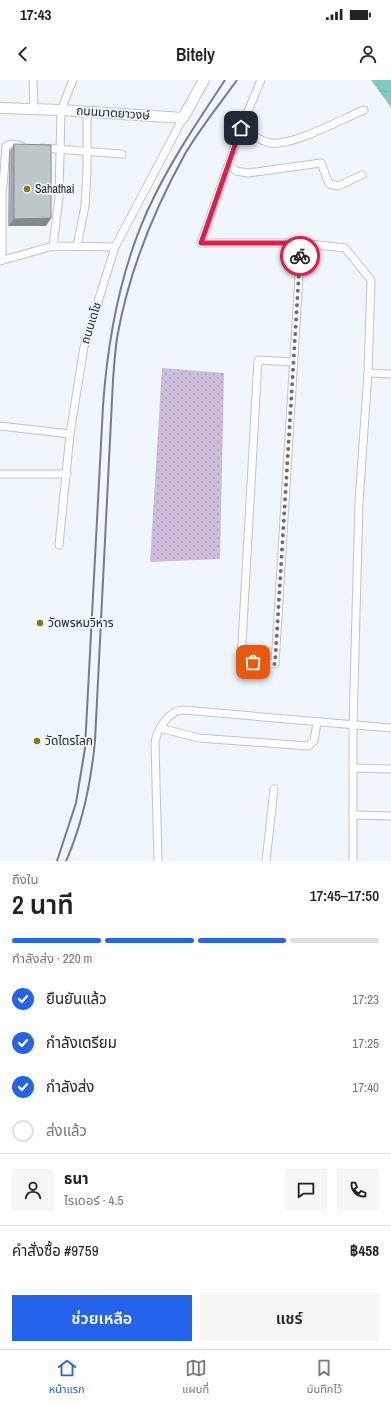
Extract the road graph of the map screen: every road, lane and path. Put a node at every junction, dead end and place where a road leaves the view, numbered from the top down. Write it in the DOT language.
graph roads {
  1 [pos="33,80"];
  2 [pos="73,80"];
  3 [pos="204,80"];
  4 [pos="261,80"];
  5 [pos="0,108"];
  6 [pos="34,110"];
  7 [pos="61,110"];
  8 [pos="364,110"];
  9 [pos="87,111"];
  10 [pos="183,118"];
  11 [pos="241,128"];
  12 [pos="59,149"];
  13 [pos="87,151"];
  14 [pos="122,154"];
  15 [pos="229,164"];
  16 [pos="362,175"];
  17 [pos="1,191"];
  18 [pos="301,243"];
  19 [pos="54,246"];
  20 [pos="77,246"];
  21 [pos="115,247"];
  22 [pos="1,260"];
  23 [pos="294,362"];
  24 [pos="368,373"];
  25 [pos="391,374"];
  26 [pos="0,426"];
  27 [pos="70,434"];
  28 [pos="0,474"];
  29 [pos="67,474"];
  30 [pos="59,545"];
  31 [pos="317,723"];
  32 [pos="354,726"];
  33 [pos="160,728"];
  34 [pos="391,728"];
  35 [pos="353,768"];
  36 [pos="391,769"];
  37 [pos="274,789"];
  38 [pos="353,815"];
  39 [pos="391,816"];
  40 [pos="158,861"];
  41 [pos="266,861"];
  42 [pos="353,861"];
  1 -- 6 [label="street"];
  2 -- 7 [label="street"];
  3 -- 10 [label="main road"];
  4 -- 11 [label="street"];
  5 -- 6 [label="main road, ถนนมาตยาวงษ์"];
  6 -- 7 [label="main road, ถนนมาตยาวงษ์"];
  7 -- 9 [label="main road, ถนนมาตยาวงษ์"];
  7 -- 12 [label="street"];
  8 -- 11 [label="street"];
  9 -- 10 [label="main road, ถนนมาตยาวงษ์"];
  9 -- 13 [label="street"];
  10 -- 21 [label="street, ถนนเดโช"];
  11 -- 15 [label="street"];
  12 -- 13 [label="street"];
  12 -- 17 [label="street"];
  12 -- 19 [label="street"];
  13 -- 14 [label="street"];
  13 -- 20 [label="street"];
  15 -- 16 [label="street"];
  15 -- 18 [label="street"];
  17 -- 22 [label="street"];
  18 -- 23 [label="street"];
  18 -- 24 [label="street"];
  19 -- 20 [label="street"];
  19 -- 22 [label="street"];
  20 -- 21 [label="street"];
  21 -- 27 [label="street, ถนนเดโช"];
  23 -- 23 [label="street"];
  24 -- 25 [label="street"];
  24 -- 32 [label="street"];
  26 -- 27 [label="street"];
  27 -- 29 [label="street, ถนนเดโช"];
  28 -- 29 [label="street"];
  29 -- 30 [label="street, ถนนเดโช"];
  31 -- 32 [label="street"];
  31 -- 33 [label="street"];
  31 -- 33 [label="street"];
  32 -- 34 [label="street"];
  32 -- 35 [label="street"];
  33 -- 40 [label="street"];
  35 -- 36 [label="street"];
  35 -- 38 [label="street"];
  37 -- 41 [label="street"];
  38 -- 39 [label="street"];
  38 -- 42 [label="street"];
}
